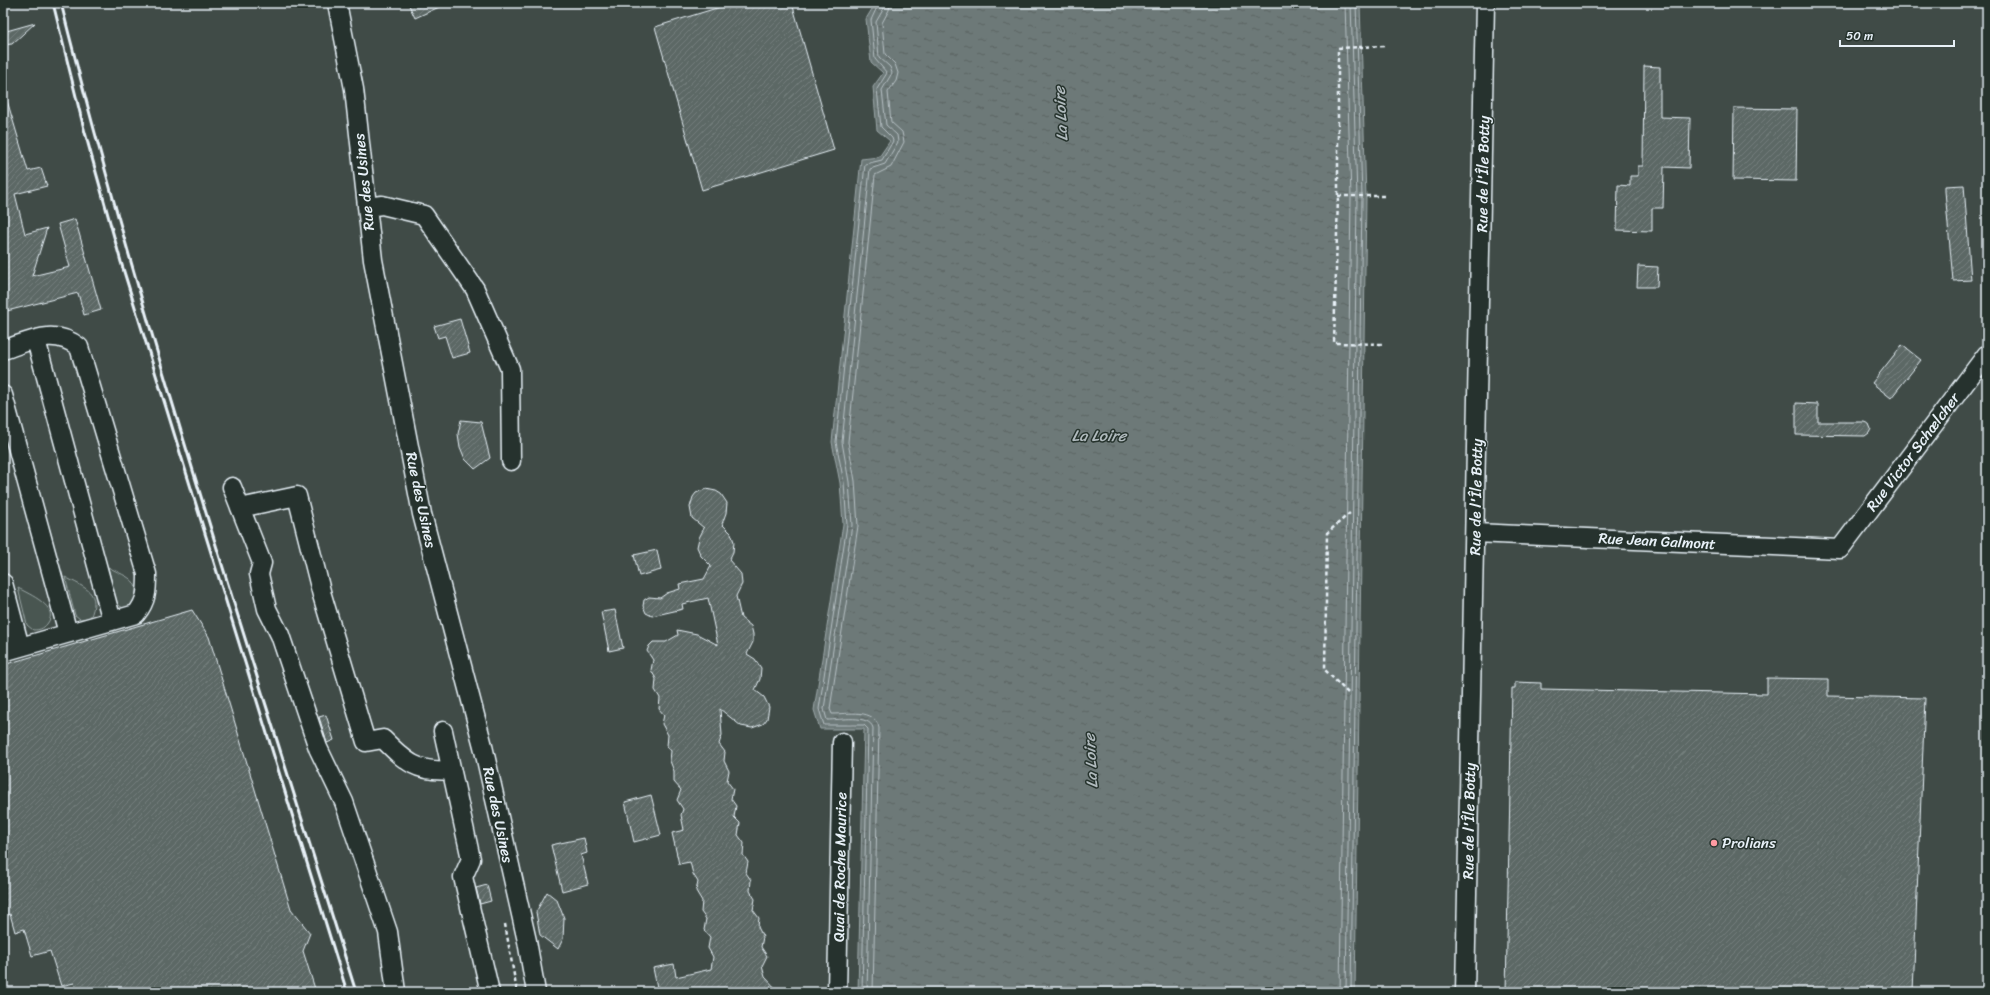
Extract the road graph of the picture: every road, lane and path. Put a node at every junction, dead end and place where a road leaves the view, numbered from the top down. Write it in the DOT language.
graph roads {
  1 [pos="337,3"];
  2 [pos="1485,3"];
  3 [pos="1384,46"];
  4 [pos="1338,196"];
  5 [pos="1384,196"];
  6 [pos="367,207"];
  7 [pos="36,340"];
  8 [pos="1384,344"];
  9 [pos="3,350"];
  10 [pos="1987,354"];
  11 [pos="3,395"];
  12 [pos="511,461"];
  13 [pos="232,487"];
  14 [pos="240,508"];
  15 [pos="1351,512"];
  16 [pos="1475,533"];
  17 [pos="1840,550"];
  18 [pos="3,583"];
  19 [pos="112,621"];
  20 [pos="68,633"];
  21 [pos="11,649"];
  22 [pos="1348,693"];
  23 [pos="443,732"];
  24 [pos="842,742"];
  25 [pos="451,770"];
  26 [pos="396,992"];
  27 [pos="490,992"];
  28 [pos="536,992"];
  29 [pos="837,992"];
  30 [pos="1465,992"];
  1 -- 6 [label="street, Rue des Usines"];
  2 -- 16 [label="street, Rue de l'Île Botty"];
  3 -- 4 [label="path"];
  4 -- 5 [label="path"];
  4 -- 8 [label="path"];
  6 -- 12 [label="street"];
  6 -- 28 [label="street, Rue des Usines"];
  7 -- 9 [label="street"];
  7 -- 19 [label="street"];
  7 -- 19 [label="street"];
  10 -- 17 [label="street, Rue Victor Schœlcher"];
  11 -- 20 [label="street"];
  13 -- 14 [label="street"];
  14 -- 25 [label="street"];
  14 -- 26 [label="street"];
  15 -- 22 [label="path"];
  16 -- 17 [label="street, Rue Jean Galmont"];
  16 -- 30 [label="street, Rue de l'Île Botty"];
  18 -- 21 [label="street"];
  19 -- 20 [label="street"];
  20 -- 21 [label="street"];
  23 -- 25 [label="street"];
  24 -- 29 [label="street, Quai de Roche Maurice"];
  25 -- 27 [label="street"];
}
